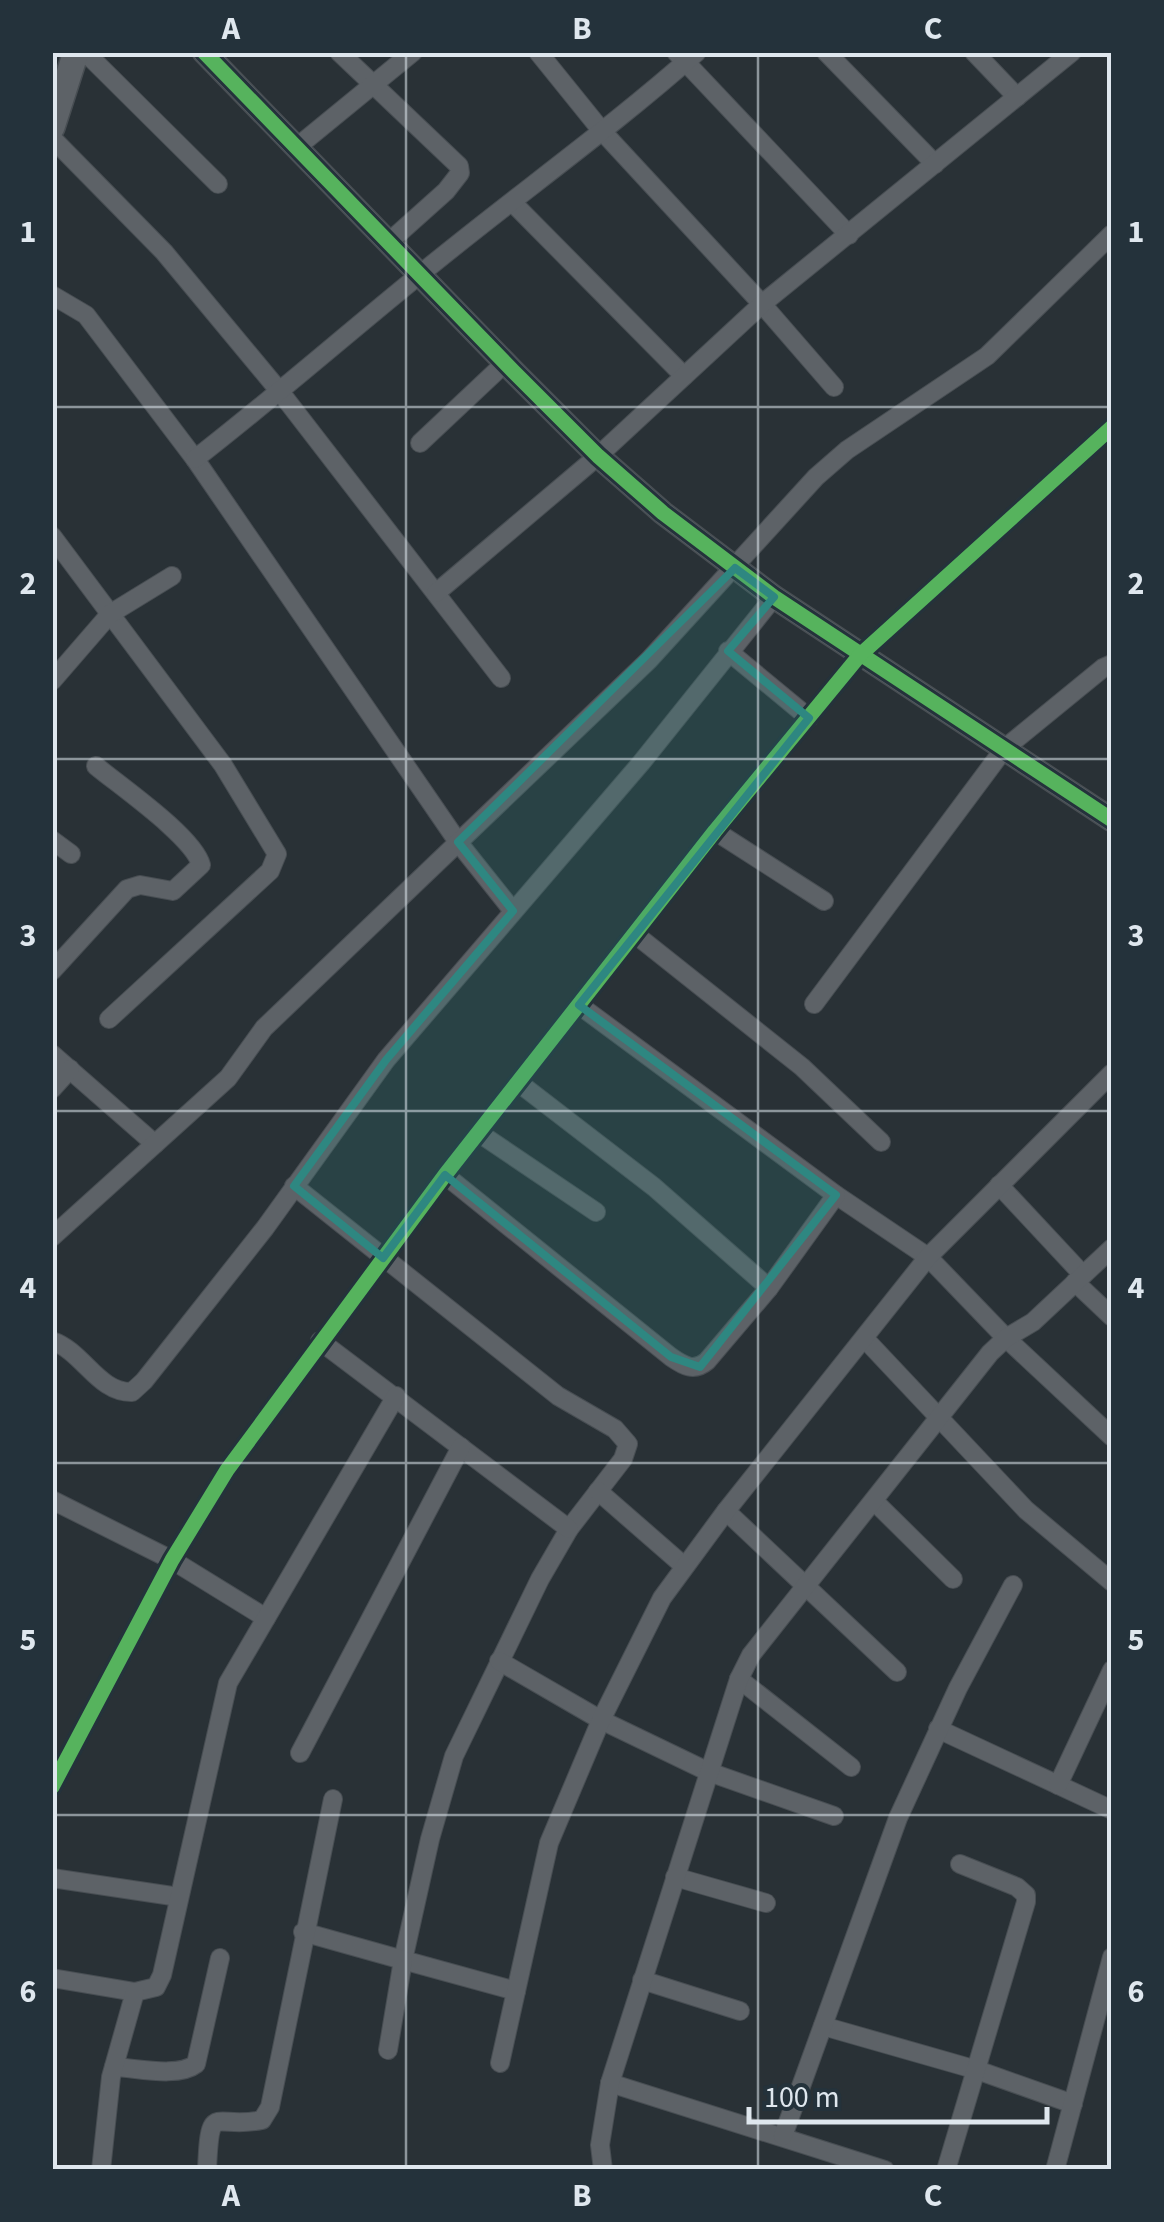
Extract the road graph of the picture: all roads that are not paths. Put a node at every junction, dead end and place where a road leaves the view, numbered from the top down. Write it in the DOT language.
graph roads {
  1 [pos="76,52"];
  2 [pos="85,52"];
  3 [pos="204,52"];
  4 [pos="339,52"];
  5 [pos="414,52"];
  6 [pos="538,52"];
  7 [pos="826,52"];
  8 [pos="974,52"];
  9 [pos="1072,52"];
  10 [pos="686,56"];
  11 [pos="372,87"];
  12 [pos="1016,97"];
  13 [pos="52,126"];
  14 [pos="600,130"];
  15 [pos="52,138"];
  16 [pos="297,147"];
  17 [pos="936,164"];
  18 [pos="218,184"];
  19 [pos="512,204"];
  20 [pos="1112,234"];
  21 [pos="849,235"];
  22 [pos="389,242"];
  23 [pos="420,274"];
  24 [pos="52,294"];
  25 [pos="762,304"];
  26 [pos="505,363"];
  27 [pos="684,376"];
  28 [pos="834,387"];
  29 [pos="281,393"];
  30 [pos="1112,427"];
  31 [pos="420,443"];
  32 [pos="598,456"];
  33 [pos="194,459"];
  34 [pos="52,536"];
  35 [pos="735,568"];
  36 [pos="172,576"];
  37 [pos="436,592"];
  38 [pos="774,598"];
  39 [pos="110,614"];
  40 [pos="728,651"];
  41 [pos="860,655"];
  42 [pos="1112,664"];
  43 [pos="501,678"];
  44 [pos="52,682"];
  45 [pos="809,718"];
  46 [pos="1004,748"];
  47 [pos="96,766"];
  48 [pos="1112,820"];
  49 [pos="715,831"];
  50 [pos="52,840"];
  51 [pos="458,842"];
  52 [pos="70,854"];
  53 [pos="824,902"];
  54 [pos="512,910"];
  55 [pos="636,935"];
  56 [pos="52,971"];
  57 [pos="814,1004"];
  58 [pos="579,1005"];
  59 [pos="108,1019"];
  60 [pos="52,1054"];
  61 [pos="70,1070"];
  62 [pos="1112,1073"];
  63 [pos="519,1083"];
  64 [pos="52,1088"];
  65 [pos="479,1133"];
  66 [pos="881,1142"];
  67 [pos="155,1144"];
  68 [pos="445,1175"];
  69 [pos="999,1185"];
  70 [pos="294,1186"];
  71 [pos="836,1195"];
  72 [pos="596,1212"];
  73 [pos="52,1237"];
  74 [pos="1112,1248"];
  75 [pos="928,1257"];
  76 [pos="383,1258"];
  77 [pos="1079,1278"];
  78 [pos="768,1288"];
  79 [pos="1112,1317"];
  80 [pos="1006,1338"];
  81 [pos="865,1339"];
  82 [pos="320,1340"];
  83 [pos="52,1341"];
  84 [pos="396,1396"];
  85 [pos="938,1416"];
  86 [pos="1112,1436"];
  87 [pos="461,1447"];
  88 [pos="598,1491"];
  89 [pos="52,1500"];
  90 [pos="874,1501"];
  91 [pos="726,1511"];
  92 [pos="569,1529"];
  93 [pos="172,1560"];
  94 [pos="684,1566"];
  95 [pos="953,1579"];
  96 [pos="1112,1582"];
  97 [pos="1013,1585"];
  98 [pos="806,1586"];
  99 [pos="266,1618"];
  100 [pos="499,1661"];
  101 [pos="1112,1670"];
  102 [pos="897,1672"];
  103 [pos="738,1679"];
  104 [pos="601,1720"];
  105 [pos="938,1729"];
  106 [pos="300,1753"];
  107 [pos="851,1767"];
  108 [pos="709,1772"];
  109 [pos="1058,1784"];
  110 [pos="52,1787"];
  111 [pos="332,1799"];
  112 [pos="1112,1810"];
  113 [pos="834,1816"];
  114 [pos="960,1864"];
  115 [pos="675,1877"];
  116 [pos="52,1878"];
  117 [pos="179,1897"];
  118 [pos="766,1903"];
  119 [pos="304,1932"];
  120 [pos="1112,1957"];
  121 [pos="220,1958"];
  122 [pos="403,1960"];
  123 [pos="52,1978"];
  124 [pos="642,1980"];
  125 [pos="516,1991"];
  126 [pos="135,1992"];
  127 [pos="740,2012"];
  128 [pos="824,2026"];
  129 [pos="388,2050"];
  130 [pos="500,2062"];
  131 [pos="114,2067"];
  132 [pos="977,2070"];
  133 [pos="610,2083"];
  134 [pos="1073,2104"];
  135 [pos="783,2136"];
  136 [pos="101,2170"];
  137 [pos="207,2170"];
  138 [pos="603,2170"];
  139 [pos="884,2170"];
  140 [pos="946,2170"];
  141 [pos="1055,2170"];
  1 -- 13 [label="main road"];
  2 -- 18 [label="street"];
  3 -- 16 [label="street"];
  4 -- 11 [label="street"];
  5 -- 11 [label="street"];
  6 -- 14 [label="street"];
  7 -- 17 [label="street"];
  8 -- 12 [label="street"];
  9 -- 12 [label="street"];
  10 -- 14 [label="street"];
  10 -- 21 [label="street"];
  11 -- 16 [label="street"];
  11 -- 22 [label="street"];
  12 -- 17 [label="street"];
  14 -- 19 [label="street"];
  14 -- 25 [label="street"];
  15 -- 29 [label="street"];
  16 -- 22 [label="street"];
  17 -- 21 [label="street"];
  19 -- 23 [label="street"];
  19 -- 27 [label="street"];
  20 -- 35 [label="street"];
  21 -- 25 [label="street"];
  22 -- 23 [label="street"];
  23 -- 26 [label="street"];
  23 -- 29 [label="street"];
  24 -- 33 [label="street"];
  25 -- 27 [label="street"];
  25 -- 28 [label="street"];
  26 -- 31 [label="street"];
  26 -- 32 [label="street"];
  27 -- 32 [label="street"];
  29 -- 33 [label="street"];
  29 -- 37 [label="street"];
  30 -- 41 [label="street"];
  32 -- 35 [label="street"];
  32 -- 37 [label="street"];
  33 -- 51 [label="street"];
  34 -- 39 [label="street"];
  35 -- 38 [label="street"];
  35 -- 51 [label="street"];
  36 -- 39 [label="street"];
  37 -- 43 [label="street"];
  38 -- 40 [label="street"];
  38 -- 41 [label="street"];
  39 -- 44 [label="street"];
  39 -- 59 [label="street"];
  40 -- 45 [label="street"];
  40 -- 54 [label="street"];
  41 -- 45 [label="street"];
  41 -- 46 [label="street"];
  42 -- 46 [label="street"];
  45 -- 49 [label="street"];
  46 -- 48 [label="street"];
  46 -- 57 [label="street"];
  47 -- 56 [label="street"];
  49 -- 53 [label="street"];
  49 -- 55 [label="street"];
  50 -- 52 [label="street"];
  51 -- 54 [label="street"];
  51 -- 67 [label="street"];
  54 -- 70 [label="street"];
  55 -- 58 [label="street"];
  55 -- 66 [label="street"];
  58 -- 63 [label="street"];
  58 -- 71 [label="street"];
  60 -- 61 [label="street"];
  61 -- 64 [label="street"];
  61 -- 67 [label="street"];
  62 -- 69 [label="street"];
  63 -- 65 [label="street"];
  63 -- 78 [label="street"];
  65 -- 68 [label="street"];
  65 -- 72 [label="street"];
  67 -- 73 [label="street"];
  68 -- 76 [label="street"];
  68 -- 78 [label="street"];
  69 -- 75 [label="street"];
  69 -- 77 [label="street"];
  70 -- 76 [label="street"];
  70 -- 83 [label="street"];
  71 -- 75 [label="street"];
  71 -- 78 [label="street"];
  74 -- 77 [label="street"];
  75 -- 80 [label="street"];
  75 -- 81 [label="street"];
  76 -- 82 [label="street"];
  76 -- 88 [label="street"];
  77 -- 79 [label="street"];
  77 -- 80 [label="street"];
  80 -- 85 [label="street"];
  80 -- 86 [label="street"];
  81 -- 85 [label="street"];
  81 -- 91 [label="street"];
  82 -- 84 [label="street"];
  82 -- 93 [label="street"];
  84 -- 87 [label="street"];
  84 -- 99 [label="street"];
  85 -- 90 [label="street"];
  85 -- 96 [label="street"];
  87 -- 92 [label="street"];
  87 -- 106 [label="street"];
  88 -- 92 [label="street"];
  88 -- 94 [label="street"];
  89 -- 93 [label="street"];
  90 -- 95 [label="street"];
  90 -- 98 [label="street"];
  91 -- 94 [label="street"];
  91 -- 98 [label="street"];
  92 -- 100 [label="street"];
  93 -- 99 [label="street"];
  93 -- 110 [label="street"];
  94 -- 104 [label="street"];
  97 -- 105 [label="street"];
  98 -- 102 [label="street"];
  98 -- 103 [label="street"];
  99 -- 117 [label="street"];
  100 -- 104 [label="street"];
  100 -- 122 [label="street"];
  101 -- 109 [label="street"];
  103 -- 107 [label="street"];
  103 -- 108 [label="street"];
  104 -- 108 [label="street"];
  104 -- 125 [label="street"];
  105 -- 109 [label="street"];
  105 -- 128 [label="street"];
  108 -- 113 [label="street"];
  108 -- 115 [label="street"];
  109 -- 112 [label="street"];
  111 -- 119 [label="street"];
  114 -- 132 [label="street"];
  115 -- 118 [label="street"];
  115 -- 124 [label="street"];
  116 -- 117 [label="street"];
  117 -- 126 [label="street"];
  119 -- 122 [label="street"];
  119 -- 137 [label="street"];
  120 -- 134 [label="street"];
  121 -- 131 [label="street"];
  122 -- 125 [label="street"];
  122 -- 129 [label="street"];
  123 -- 126 [label="street"];
  124 -- 127 [label="street"];
  124 -- 133 [label="street"];
  125 -- 130 [label="street"];
  126 -- 131 [label="street"];
  128 -- 132 [label="street"];
  128 -- 135 [label="street"];
  131 -- 136 [label="street"];
  132 -- 134 [label="street"];
  132 -- 140 [label="street"];
  133 -- 135 [label="street"];
  133 -- 138 [label="street"];
  134 -- 141 [label="street"];
  135 -- 139 [label="street"];
}
